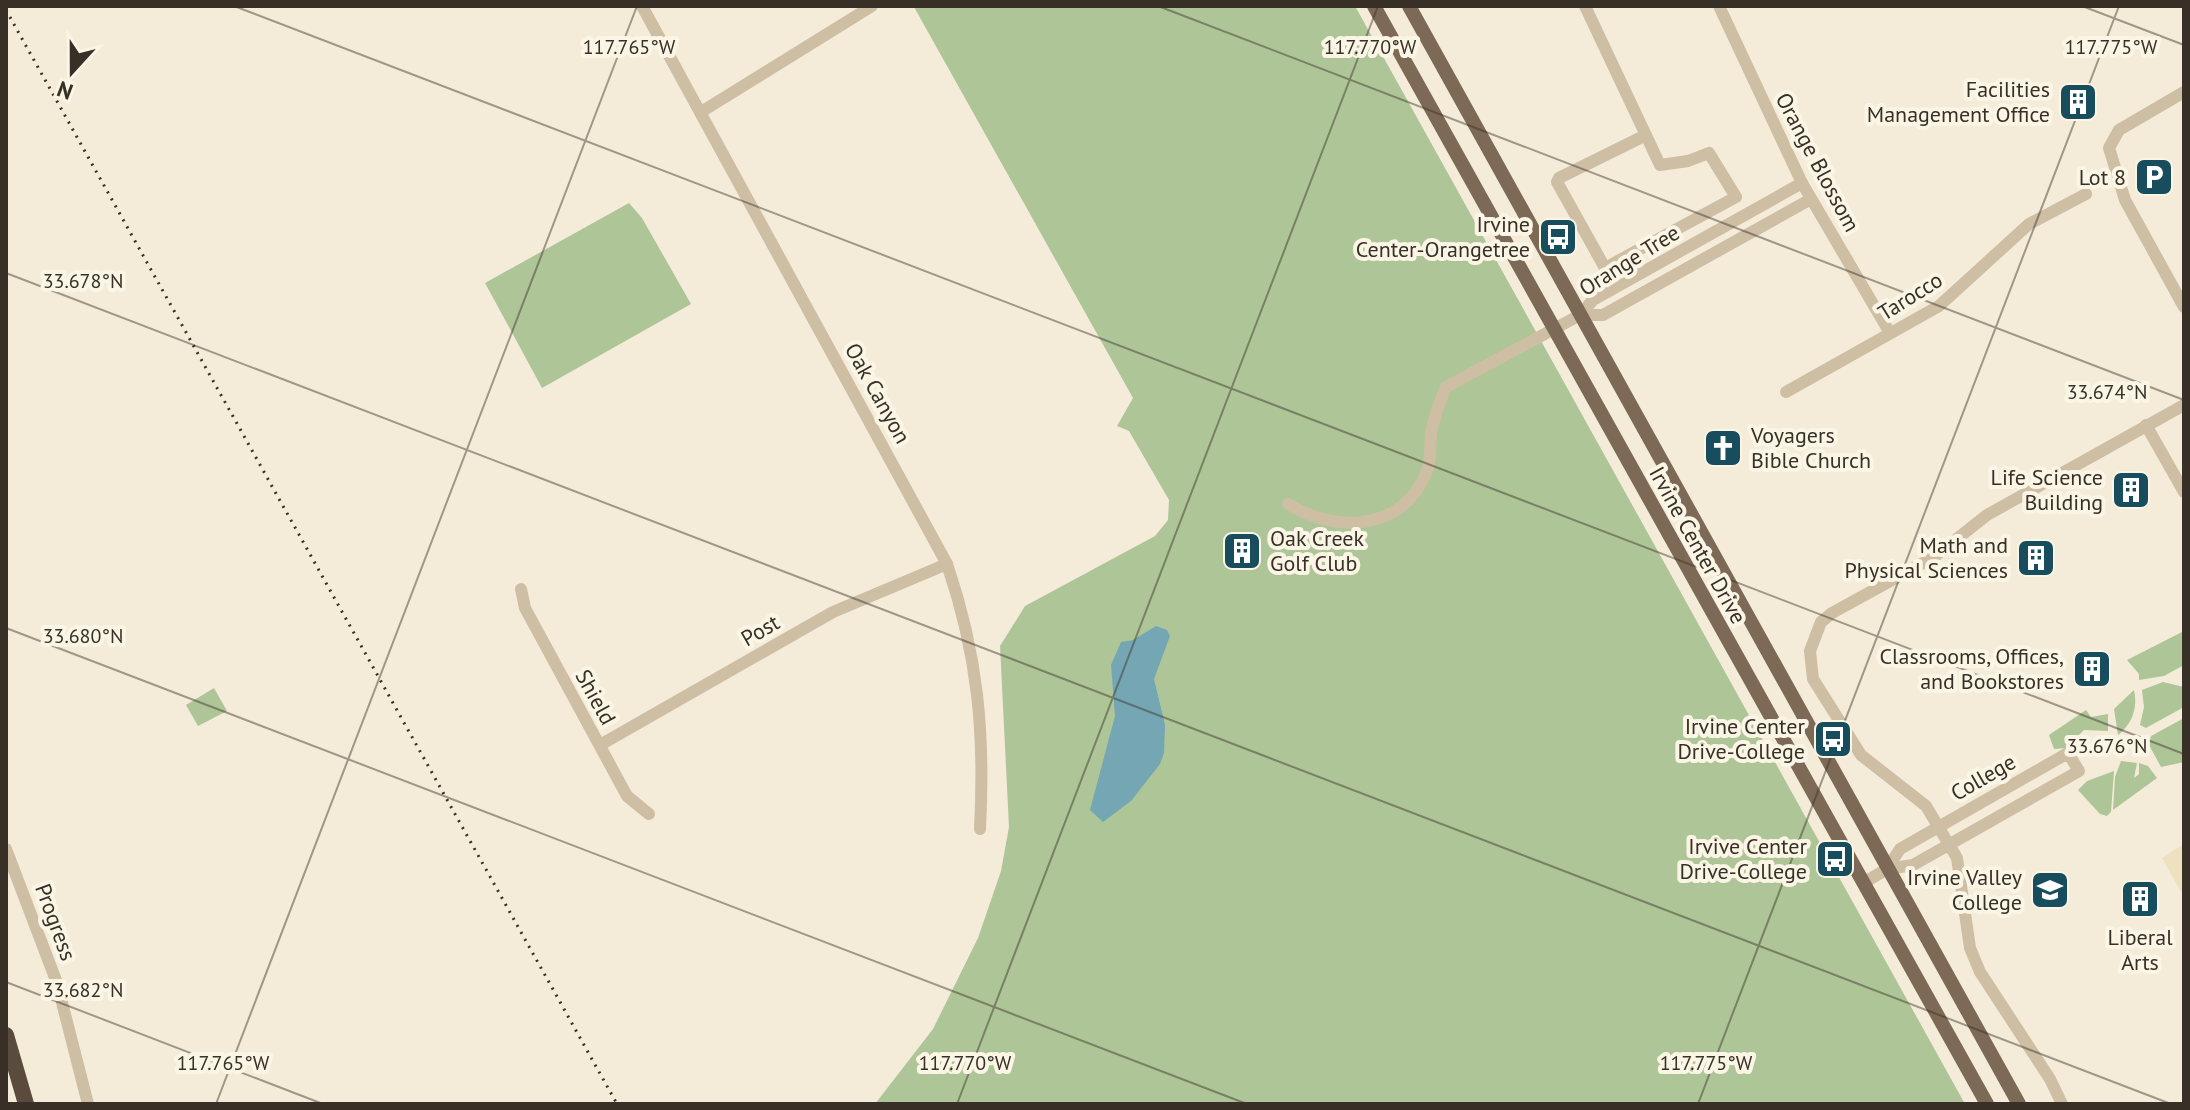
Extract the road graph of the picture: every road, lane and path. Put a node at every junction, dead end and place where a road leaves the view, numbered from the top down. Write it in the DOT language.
graph roads {
  1 [pos="642,6"];
  2 [pos="872,6"];
  3 [pos="1374,6"];
  4 [pos="1409,6"];
  5 [pos="1585,6"];
  6 [pos="1719,6"];
  7 [pos="2184,92"];
  8 [pos="701,112"];
  9 [pos="1646,135"];
  10 [pos="1802,183"];
  11 [pos="2086,194"];
  12 [pos="1811,199"];
  13 [pos="2184,307"];
  14 [pos="1580,315"];
  15 [pos="1553,330"];
  16 [pos="1890,333"];
  17 [pos="1786,392"];
  18 [pos="2184,405"];
  19 [pos="2146,425"];
  20 [pos="2184,492"];
  21 [pos="1288,504"];
  22 [pos="947,564"];
  23 [pos="521,589"];
  24 [pos="600,745"];
  25 [pos="649,814"];
  26 [pos="1938,826"];
  27 [pos="980,829"];
  28 [pos="1949,845"];
  29 [pos="6,849"];
  30 [pos="1887,869"];
  31 [pos="1865,882"];
  32 [pos="6,1035"];
  33 [pos="26,1104"];
  34 [pos="88,1104"];
  35 [pos="1987,1104"];
  36 [pos="2019,1104"];
  37 [pos="2062,1104"];
  1 -- 8 [label="street, Oak Canyon"];
  2 -- 8 [label="street"];
  3 -- 15 [label="main road, Irvine Center Drive"];
  4 -- 14 [label="main road, Irvine Center Drive"];
  5 -- 9 [label="street"];
  6 -- 10 [label="street, Orange Blossom"];
  7 -- 13 [label="street"];
  8 -- 22 [label="street, Oak Canyon"];
  9 -- 9 [label="street"];
  10 -- 12 [label="street, Orange Blossom"];
  10 -- 14 [label="street, Orange Tree"];
  11 -- 16 [label="street, Tarocco"];
  12 -- 14 [label="street, Orange Tree"];
  12 -- 16 [label="street, Orange Blossom"];
  14 -- 15 [label="street"];
  14 -- 30 [label="main road, Irvine Center Drive"];
  15 -- 21 [label="street"];
  15 -- 31 [label="main road, Irvine Center Drive"];
  16 -- 17 [label="street, Tarocco"];
  18 -- 19 [label="street"];
  19 -- 20 [label="street"];
  19 -- 26 [label="street"];
  22 -- 24 [label="street, Post"];
  22 -- 27 [label="street, Oak Canyon"];
  23 -- 24 [label="street, Shield"];
  24 -- 25 [label="street, Shield"];
  26 -- 28 [label="street"];
  26 -- 28 [label="street, College"];
  26 -- 30 [label="street, College"];
  28 -- 30 [label="street, College"];
  28 -- 37 [label="street"];
  29 -- 34 [label="street, Progress"];
  30 -- 31 [label="street, College"];
  30 -- 36 [label="main road, Irvine Center Drive"];
  31 -- 35 [label="main road, Irvine Center Drive"];
  32 -- 33 [label="highway"];
}
